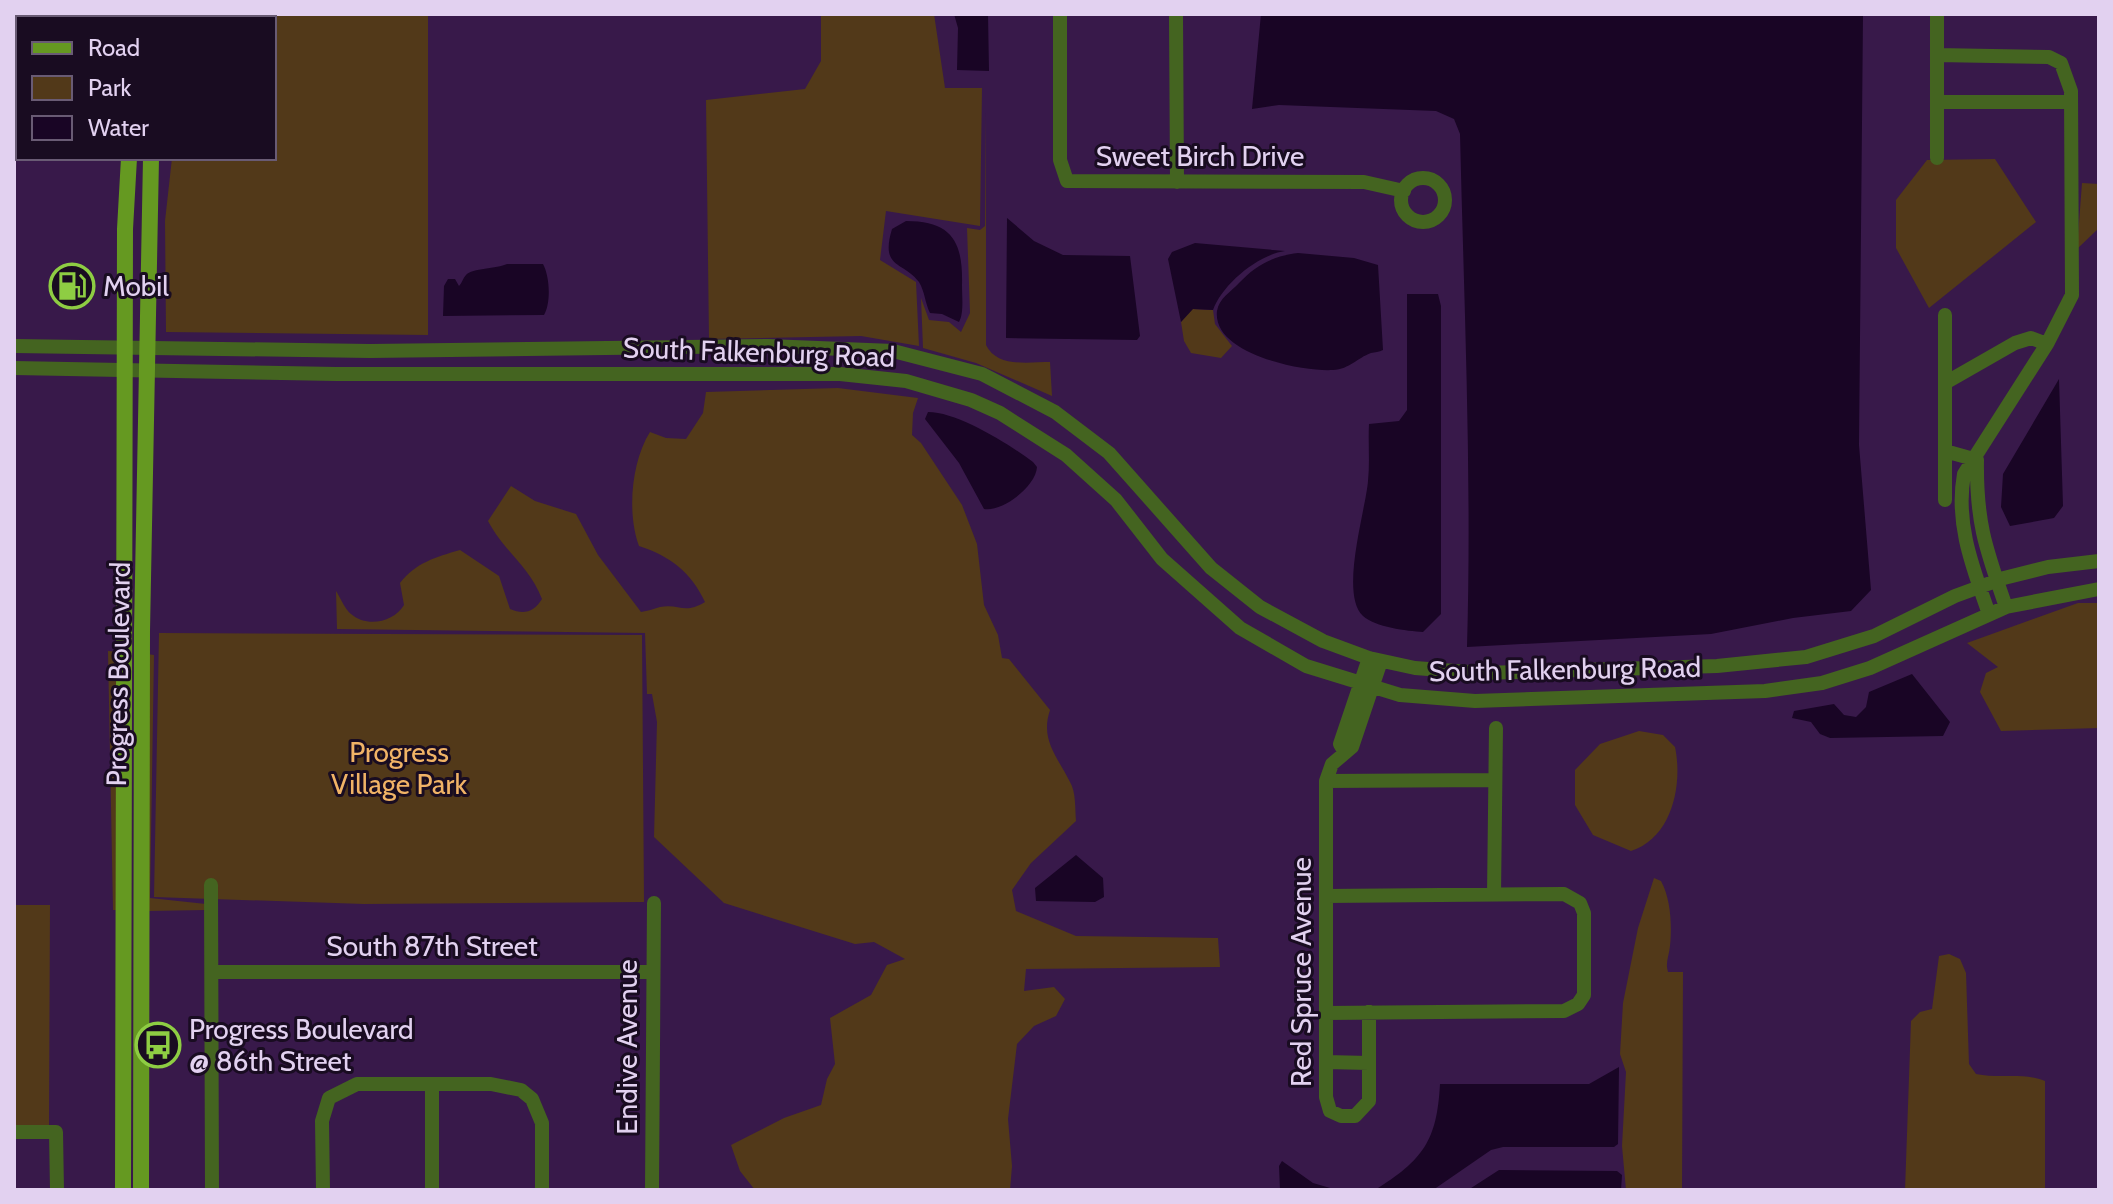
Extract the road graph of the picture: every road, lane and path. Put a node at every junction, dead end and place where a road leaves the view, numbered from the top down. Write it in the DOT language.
graph roads {
  1 [pos="1060,14"];
  2 [pos="1176,14"];
  3 [pos="1937,14"];
  4 [pos="1937,55"];
  5 [pos="1937,102"];
  6 [pos="2071,102"];
  7 [pos="1937,158"];
  8 [pos="129,160"];
  9 [pos="151,160"];
  10 [pos="1177,182"];
  11 [pos="1404,191"];
  12 [pos="1945,315"];
  13 [pos="2047,344"];
  14 [pos="14,346"];
  15 [pos="126,348"];
  16 [pos="148,350"];
  17 [pos="14,368"];
  18 [pos="126,371"];
  19 [pos="147,373"];
  20 [pos="982,374"];
  21 [pos="1945,383"];
  22 [pos="971,400"];
  23 [pos="1945,451"];
  24 [pos="1977,460"];
  25 [pos="1945,500"];
  26 [pos="1978,518"];
  27 [pos="1962,520"];
  28 [pos="2099,561"];
  29 [pos="1211,568"];
  30 [pos="1997,581"];
  31 [pos="1979,587"];
  32 [pos="1192,588"];
  33 [pos="2099,589"];
  34 [pos="2006,607"];
  35 [pos="1989,614"];
  36 [pos="1375,660"];
  37 [pos="1717,666"];
  38 [pos="1366,686"];
  39 [pos="1718,693"];
  40 [pos="1496,728"];
  41 [pos="124,743"];
  42 [pos="1495,780"];
  43 [pos="1326,781"];
  44 [pos="211,885"];
  45 [pos="142,886"];
  46 [pos="1494,895"];
  47 [pos="1326,896"];
  48 [pos="654,903"];
  49 [pos="124,917"];
  50 [pos="212,972"];
  51 [pos="652,972"];
  52 [pos="123,1011"];
  53 [pos="141,1011"];
  54 [pos="1369,1012"];
  55 [pos="1326,1013"];
  56 [pos="1326,1062"];
  57 [pos="1369,1063"];
  58 [pos="432,1084"];
  59 [pos="14,1132"];
  60 [pos="57,1190"];
  61 [pos="123,1190"];
  62 [pos="141,1190"];
  63 [pos="212,1190"];
  64 [pos="323,1190"];
  65 [pos="432,1190"];
  66 [pos="542,1190"];
  67 [pos="652,1190"];
  1 -- 10 [label="street, Sweet Birch Drive"];
  2 -- 10 [label="street"];
  3 -- 4 [label="street"];
  4 -- 5 [label="street"];
  4 -- 6 [label="street"];
  5 -- 6 [label="street"];
  5 -- 7 [label="street"];
  6 -- 13 [label="street"];
  8 -- 15 [label="main road, Progress Boulevard"];
  9 -- 16 [label="main road, Progress Boulevard"];
  10 -- 11 [label="street, Sweet Birch Drive"];
  12 -- 21 [label="street"];
  13 -- 21 [label="street"];
  13 -- 24 [label="street"];
  14 -- 15 [label="street, South Falkenburg Road"];
  15 -- 16 [label="street, South Falkenburg Road"];
  15 -- 18 [label="main road, Progress Boulevard"];
  16 -- 19 [label="main road, Progress Boulevard"];
  16 -- 20 [label="street, South Falkenburg Road"];
  17 -- 18 [label="street, South Falkenburg Road"];
  18 -- 19 [label="street, South Falkenburg Road"];
  18 -- 41 [label="main road, Progress Boulevard"];
  19 -- 22 [label="street, South Falkenburg Road"];
  19 -- 45 [label="main road, Progress Boulevard"];
  20 -- 22 [label="street"];
  20 -- 29 [label="street, South Falkenburg Road"];
  21 -- 23 [label="street"];
  22 -- 32 [label="street, South Falkenburg Road"];
  23 -- 24 [label="street"];
  23 -- 25 [label="street"];
  24 -- 26 [label="street"];
  24 -- 27 [label="street"];
  26 -- 27 [label="street"];
  26 -- 30 [label="street"];
  27 -- 31 [label="street"];
  28 -- 30 [label="street, South Falkenburg Road"];
  29 -- 32 [label="street"];
  29 -- 36 [label="street, South Falkenburg Road"];
  30 -- 31 [label="street, South Falkenburg Road"];
  30 -- 34 [label="street"];
  31 -- 35 [label="street"];
  31 -- 37 [label="street, South Falkenburg Road"];
  32 -- 38 [label="street, South Falkenburg Road"];
  33 -- 34 [label="street, South Falkenburg Road"];
  34 -- 35 [label="street, South Falkenburg Road"];
  35 -- 39 [label="street, South Falkenburg Road"];
  36 -- 37 [label="street, South Falkenburg Road"];
  36 -- 38 [label="street"];
  37 -- 39 [label="street"];
  38 -- 39 [label="street, South Falkenburg Road"];
  38 -- 43 [label="street"];
  40 -- 42 [label="street"];
  41 -- 45 [label="main road"];
  41 -- 49 [label="main road, Progress Boulevard"];
  42 -- 43 [label="street"];
  42 -- 46 [label="street"];
  43 -- 47 [label="street, Red Spruce Avenue"];
  44 -- 50 [label="street"];
  45 -- 49 [label="main road"];
  45 -- 53 [label="main road, Progress Boulevard"];
  46 -- 47 [label="street"];
  46 -- 54 [label="street"];
  47 -- 55 [label="street, Red Spruce Avenue"];
  48 -- 51 [label="street, Endive Avenue"];
  49 -- 52 [label="main road, Progress Boulevard"];
  50 -- 51 [label="street, South 87th Street"];
  50 -- 63 [label="street"];
  51 -- 67 [label="street, Endive Avenue"];
  52 -- 53 [label="main road"];
  52 -- 61 [label="main road, Progress Boulevard"];
  53 -- 62 [label="main road, Progress Boulevard"];
  54 -- 55 [label="street"];
  54 -- 57 [label="street, Red Spruce Avenue"];
  55 -- 56 [label="street, Red Spruce Avenue"];
  56 -- 57 [label="street"];
  56 -- 57 [label="street, Red Spruce Avenue"];
  58 -- 64 [label="street"];
  58 -- 65 [label="street"];
  58 -- 66 [label="street"];
  59 -- 60 [label="street"];
}
